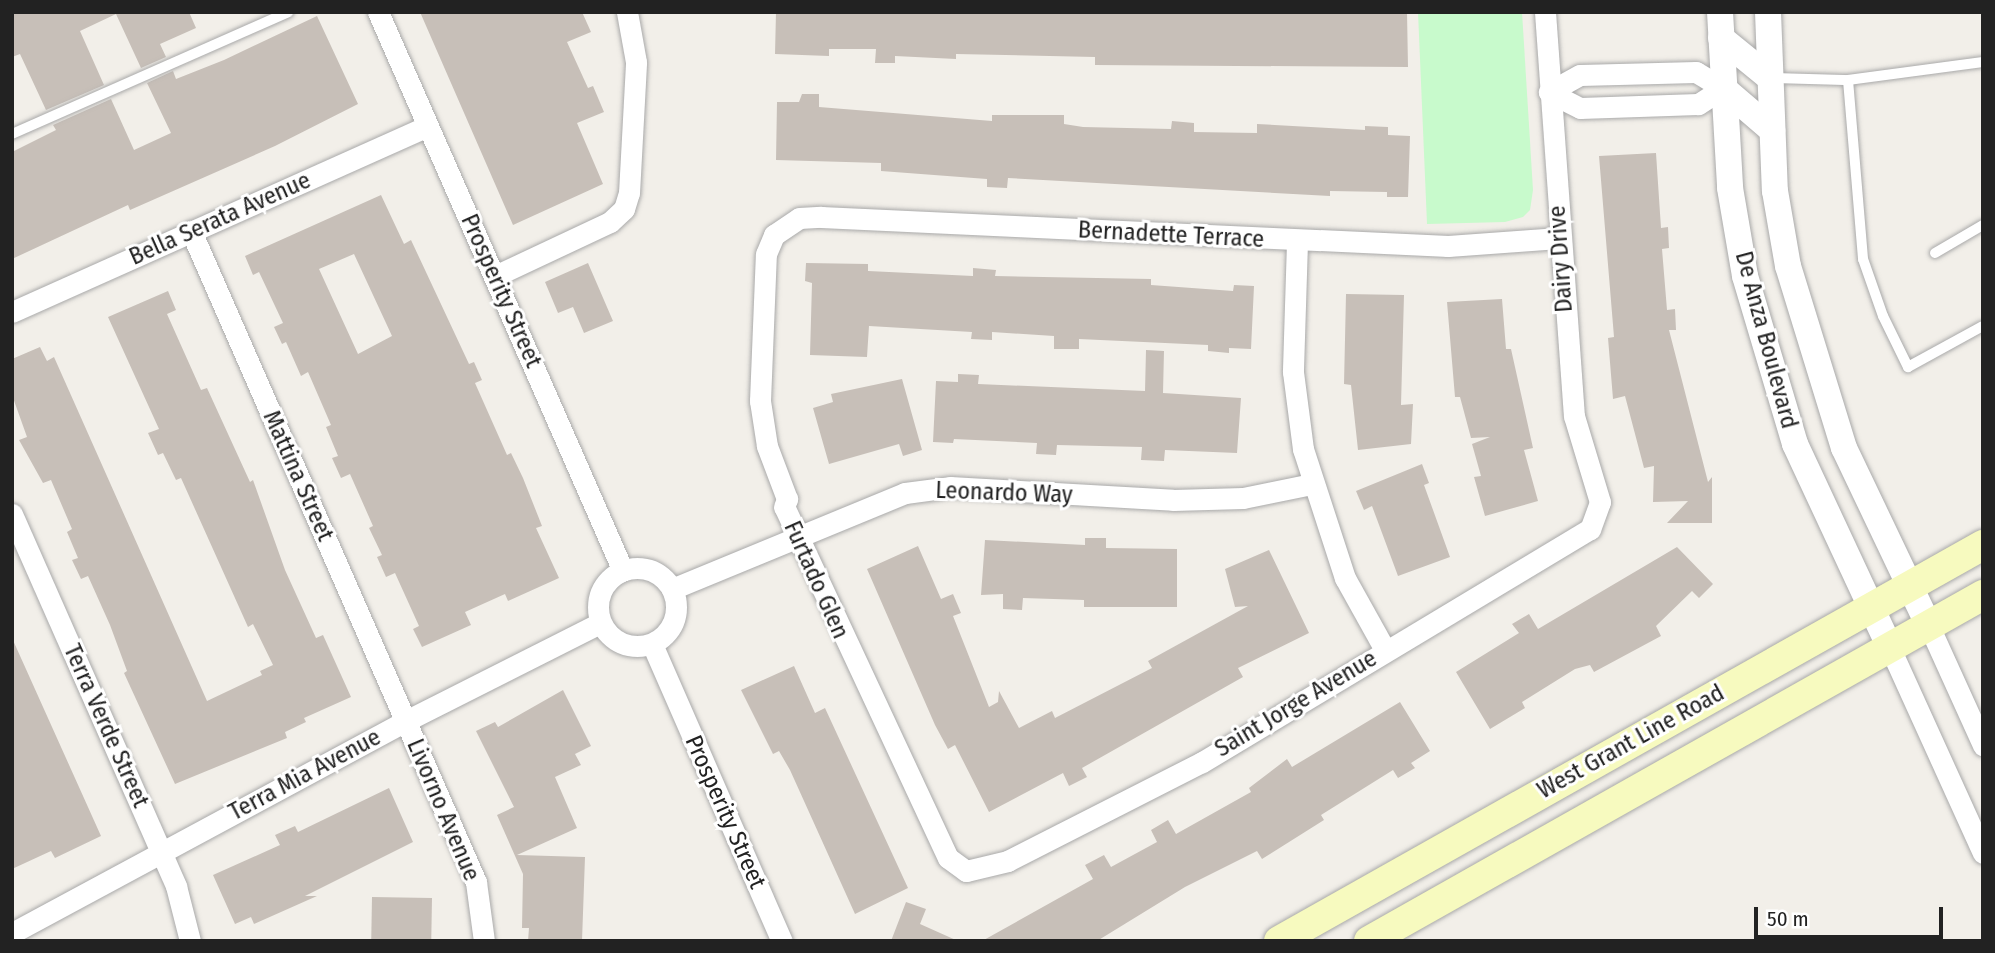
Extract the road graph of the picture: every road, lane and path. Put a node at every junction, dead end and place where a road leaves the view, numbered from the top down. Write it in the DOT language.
graph roads {
  1 [pos="288,12"];
  2 [pos="378,12"];
  3 [pos="627,12"];
  4 [pos="1545,12"];
  5 [pos="1768,12"];
  6 [pos="1721,25"];
  7 [pos="1983,62"];
  8 [pos="1770,78"];
  9 [pos="1848,80"];
  10 [pos="1723,88"];
  11 [pos="1549,92"];
  12 [pos="427,126"];
  13 [pos="1772,130"];
  14 [pos="12,134"];
  15 [pos="1983,225"];
  16 [pos="785,226"];
  17 [pos="191,231"];
  18 [pos="1559,239"];
  19 [pos="1297,242"];
  20 [pos="1935,253"];
  21 [pos="495,276"];
  22 [pos="12,312"];
  23 [pos="1983,326"];
  24 [pos="1312,484"];
  25 [pos="1600,502"];
  26 [pos="12,514"];
  27 [pos="794,535"];
  28 [pos="1983,545"];
  29 [pos="623,571"];
  30 [pos="1909,586"];
  31 [pos="672,589"];
  32 [pos="1983,595"];
  33 [pos="1871,607"];
  34 [pos="600,623"];
  35 [pos="1929,625"];
  36 [pos="652,644"];
  37 [pos="1890,648"];
  38 [pos="1385,650"];
  39 [pos="406,721"];
  40 [pos="1983,745"];
  41 [pos="161,852"];
  42 [pos="1983,853"];
  43 [pos="966,871"];
  44 [pos="14,926"];
  45 [pos="190,941"];
  46 [pos="484,941"];
  47 [pos="782,941"];
  48 [pos="1279,941"];
  49 [pos="1369,941"];
  1 -- 14 [label="lane"];
  2 -- 12 [label="street, Prosperity Street"];
  3 -- 21 [label="street"];
  4 -- 11 [label="street, Dairy Drive"];
  5 -- 8 [label="street, De Anza Boulevard"];
  6 -- 8 [label="street"];
  6 -- 10 [label="street, De Anza Boulevard"];
  7 -- 9 [label="lane"];
  8 -- 9 [label="lane"];
  8 -- 13 [label="street, De Anza Boulevard"];
  9 -- 23 [label="lane"];
  10 -- 11 [label="street"];
  10 -- 11 [label="street"];
  10 -- 13 [label="street"];
  10 -- 33 [label="street, De Anza Boulevard"];
  11 -- 18 [label="street, Dairy Drive"];
  12 -- 17 [label="street, Bella Serata Avenue"];
  12 -- 21 [label="street, Prosperity Street"];
  13 -- 30 [label="street, De Anza Boulevard"];
  15 -- 20 [label="lane"];
  16 -- 19 [label="street, Bernadette Terrace"];
  16 -- 27 [label="street, Furtado Glen"];
  17 -- 22 [label="street, Bella Serata Avenue"];
  17 -- 39 [label="street, Mattina Street"];
  18 -- 19 [label="street, Bernadette Terrace"];
  18 -- 25 [label="street, Dairy Drive"];
  19 -- 24 [label="street"];
  21 -- 29 [label="street, Prosperity Street"];
  24 -- 27 [label="street, Leonardo Way"];
  24 -- 38 [label="street"];
  25 -- 38 [label="street, Saint Jorge Avenue"];
  26 -- 41 [label="street, Terra Verde Street"];
  27 -- 31 [label="street, Leonardo Way"];
  27 -- 43 [label="street, Furtado Glen"];
  28 -- 30 [label="main road, West Grant Line Road"];
  29 -- 31 [label="street"];
  29 -- 34 [label="street"];
  30 -- 33 [label="main road, West Grant Line Road"];
  30 -- 35 [label="street, De Anza Boulevard"];
  31 -- 36 [label="street"];
  32 -- 35 [label="main road, West Grant Line Road"];
  33 -- 37 [label="street, De Anza Boulevard"];
  33 -- 48 [label="main road, West Grant Line Road"];
  34 -- 36 [label="street"];
  34 -- 39 [label="street, Terra Mia Avenue"];
  35 -- 37 [label="main road, West Grant Line Road"];
  35 -- 40 [label="street"];
  36 -- 47 [label="street, Prosperity Street"];
  37 -- 42 [label="street"];
  37 -- 49 [label="main road, West Grant Line Road"];
  38 -- 43 [label="street, Saint Jorge Avenue"];
  39 -- 41 [label="street, Terra Mia Avenue"];
  39 -- 46 [label="street, Livorno Avenue"];
  41 -- 44 [label="street, Terra Mia Avenue"];
  41 -- 45 [label="street, Terra Verde Street"];
}
